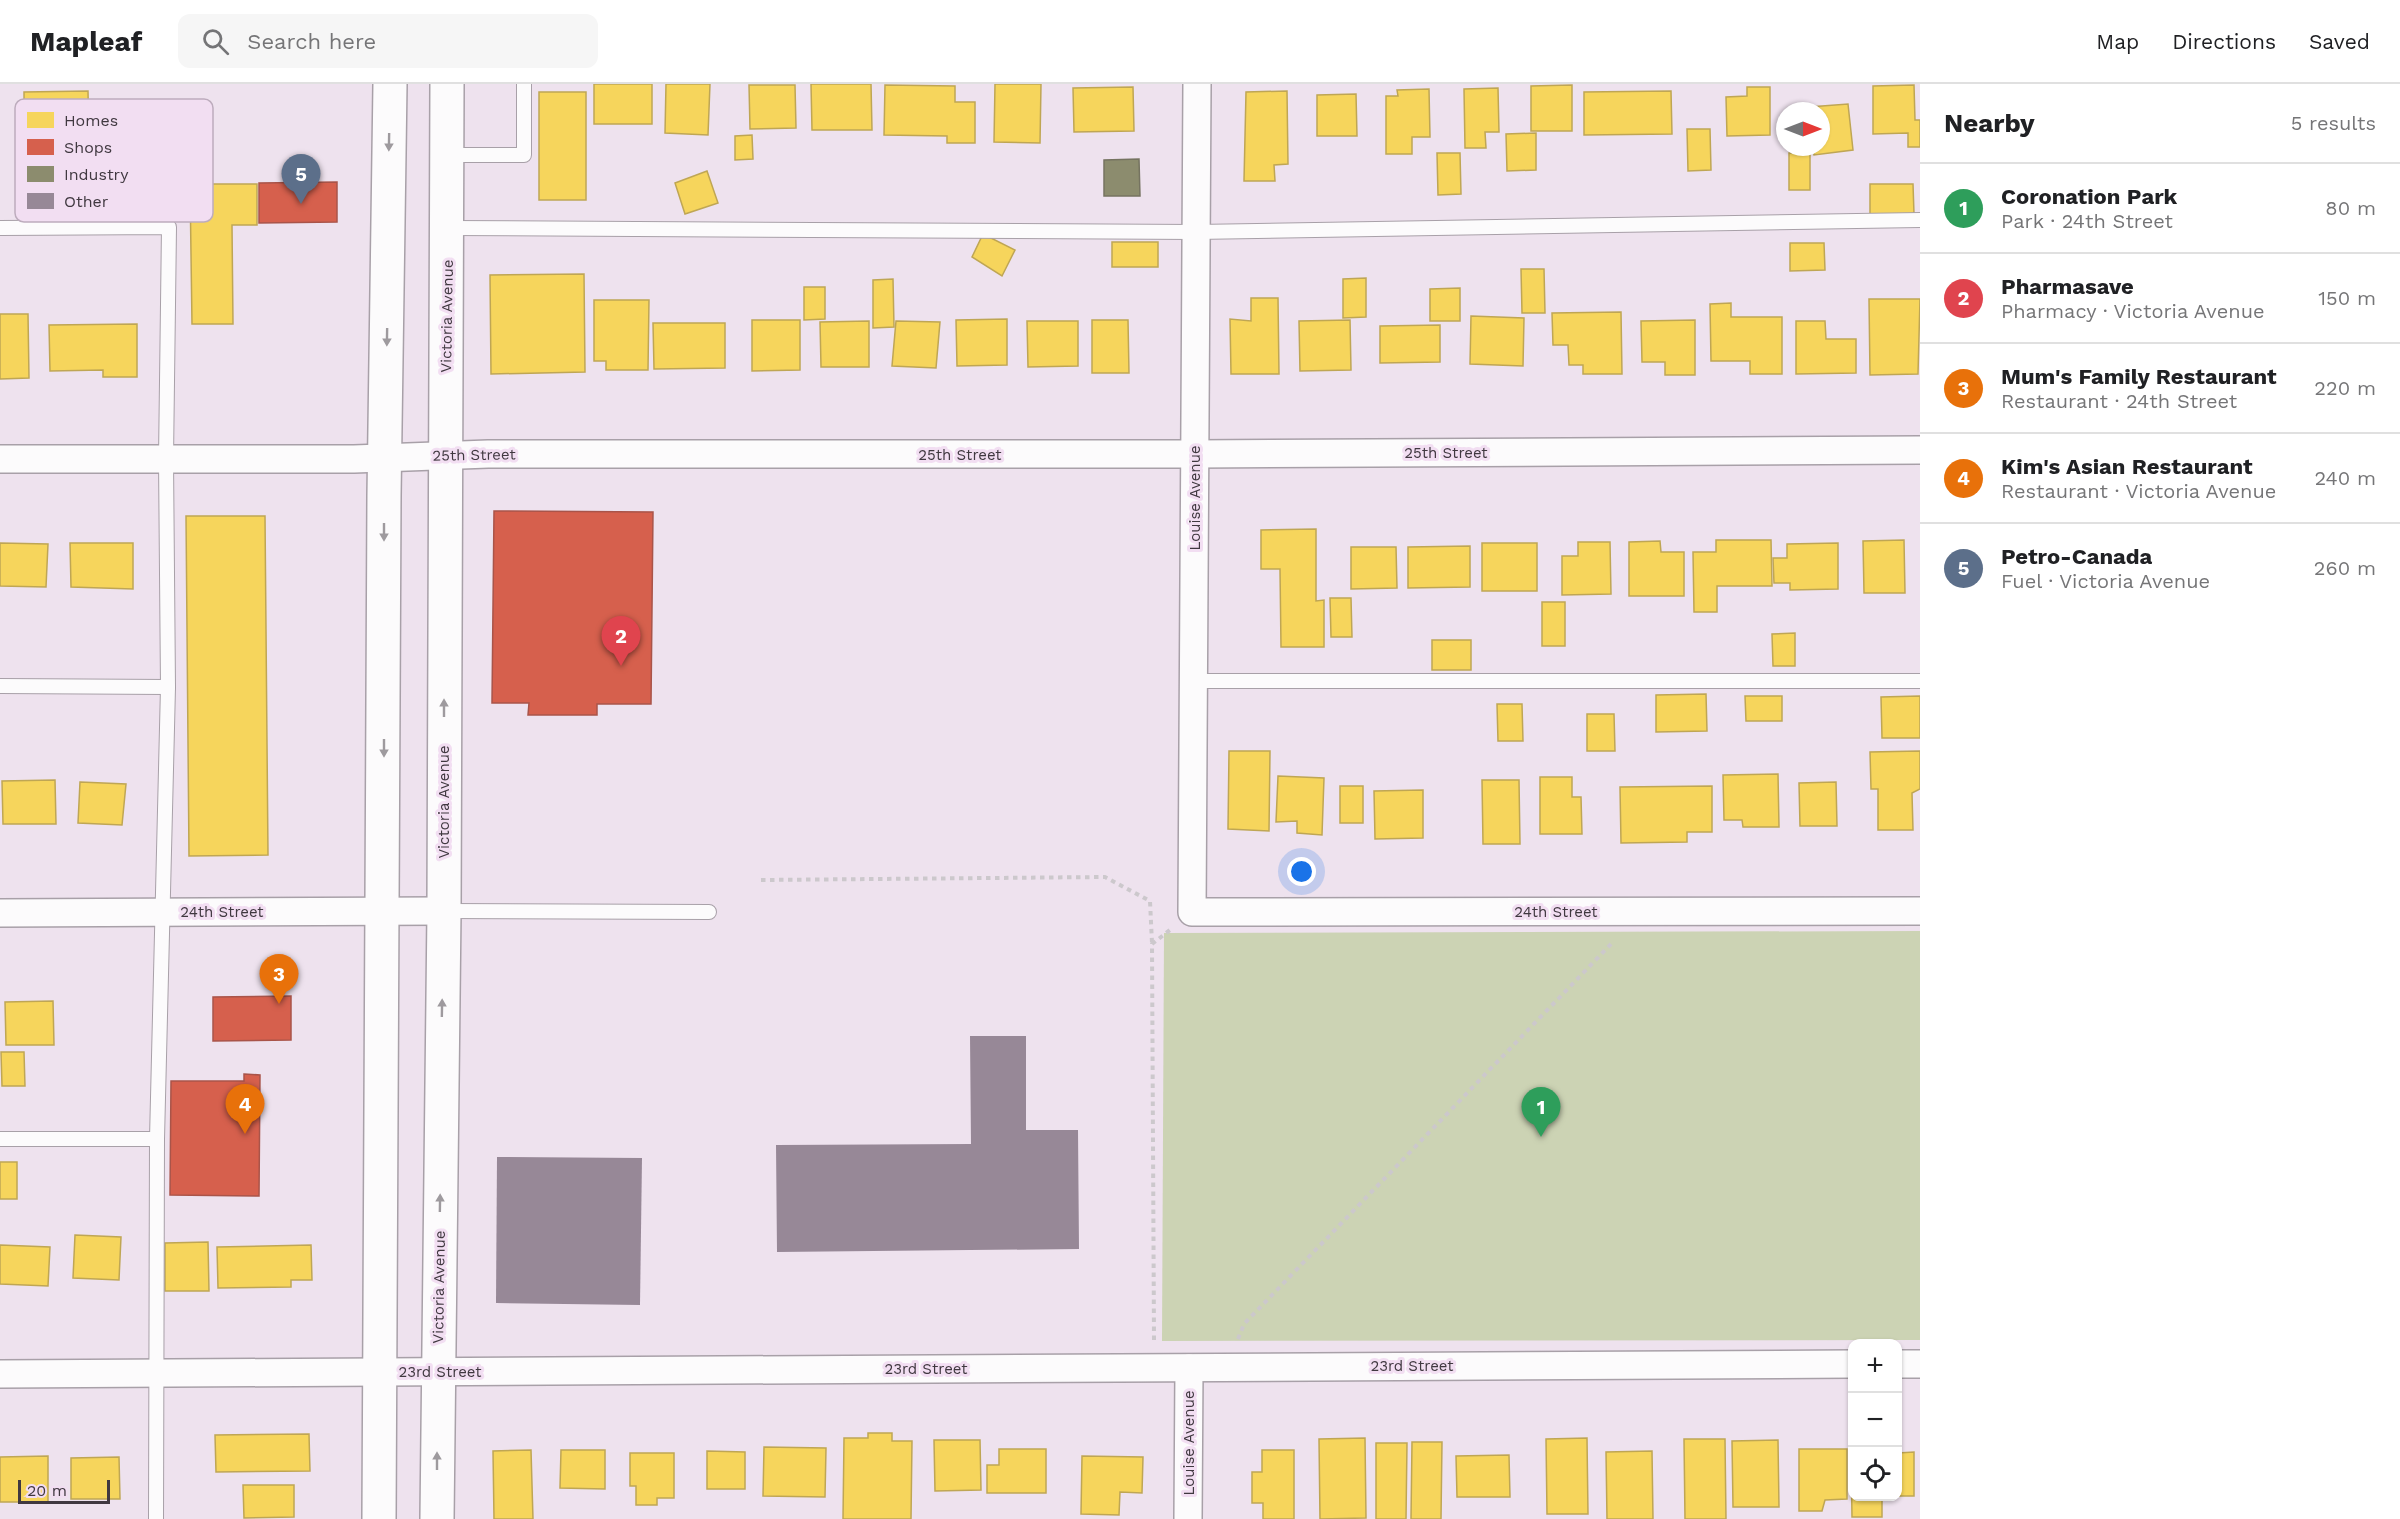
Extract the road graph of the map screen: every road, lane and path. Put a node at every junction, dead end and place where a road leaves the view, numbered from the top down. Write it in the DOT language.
graph roads {
  1 [pos="390,84"];
  2 [pos="447,84"];
  3 [pos="524,84"];
  4 [pos="1197,84"];
  5 [pos="448,155"];
  6 [pos="1920,220"];
  7 [pos="0,228"];
  8 [pos="448,228"];
  9 [pos="1196,232"];
  10 [pos="1920,450"];
  11 [pos="1195,454"];
  12 [pos="445,455"];
  13 [pos="385,457"];
  14 [pos="0,459"];
  15 [pos="166,459"];
  16 [pos="1193,681"];
  17 [pos="1920,681"];
  18 [pos="0,686"];
  19 [pos="168,687"];
  20 [pos="761,880"];
  21 [pos="444,911"];
  22 [pos="1920,911"];
  23 [pos="163,912"];
  24 [pos="384,912"];
  25 [pos="709,912"];
  26 [pos="1192,912"];
  27 [pos="1641,912"];
  28 [pos="0,913"];
  29 [pos="1152,944"];
  30 [pos="0,1139"];
  31 [pos="157,1139"];
  32 [pos="1848,1364"];
  33 [pos="1902,1364"];
  34 [pos="1920,1364"];
  35 [pos="1225,1367"];
  36 [pos="1155,1368"];
  37 [pos="1189,1368"];
  38 [pos="380,1372"];
  39 [pos="438,1372"];
  40 [pos="0,1374"];
  41 [pos="157,1375"];
  42 [pos="156,1519"];
  43 [pos="379,1519"];
  44 [pos="437,1519"];
  45 [pos="1188,1519"];
  1 -- 13 [label="main road, one-way"];
  2 -- 5 [label="main road, Victoria Avenue"];
  3 -- 5 [label="lane"];
  4 -- 9 [label="street, Louise Avenue"];
  5 -- 8 [label="main road, Victoria Avenue"];
  6 -- 9 [label="lane"];
  7 -- 15 [label="lane"];
  8 -- 9 [label="lane"];
  8 -- 12 [label="main road, Victoria Avenue"];
  9 -- 11 [label="street, Louise Avenue"];
  10 -- 11 [label="street, 25th Street"];
  11 -- 12 [label="street, 25th Street"];
  11 -- 16 [label="street, Louise Avenue"];
  12 -- 13 [label="street, 25th Street"];
  21 -- 12 [label="main road, Victoria Avenue, one-way"];
  13 -- 15 [label="street, 25th Street"];
  13 -- 24 [label="main road, one-way"];
  14 -- 15 [label="street, 25th Street"];
  15 -- 19 [label="lane"];
  16 -- 17 [label="lane"];
  16 -- 26 [label="street, Louise Avenue"];
  18 -- 19 [label="lane"];
  19 -- 23 [label="lane"];
  20 -- 29 [label="path"];
  21 -- 24 [label="street, 24th Street"];
  21 -- 25 [label="lane"];
  39 -- 21 [label="main road, Victoria Avenue, one-way"];
  22 -- 27 [label="street, 24th Street"];
  23 -- 24 [label="street, 24th Street"];
  23 -- 28 [label="street, 24th Street"];
  23 -- 31 [label="lane"];
  24 -- 38 [label="main road"];
  26 -- 27 [label="street, 24th Street"];
  26 -- 29 [label="path"];
  27 -- 35 [label="path"];
  29 -- 36 [label="path"];
  30 -- 31 [label="lane"];
  31 -- 41 [label="lane"];
  32 -- 35 [label="street, 23rd Street"];
  33 -- 34 [label="street"];
  35 -- 37 [label="street, 23rd Street"];
  36 -- 37 [label="street, 23rd Street"];
  36 -- 39 [label="street, 23rd Street"];
  37 -- 45 [label="street, Louise Avenue"];
  38 -- 39 [label="street, 23rd Street"];
  38 -- 41 [label="street, 23rd Street"];
  38 -- 43 [label="main road"];
  44 -- 39 [label="main road, Victoria Avenue, one-way"];
  40 -- 41 [label="street, 23rd Street"];
  41 -- 42 [label="lane"];
}
